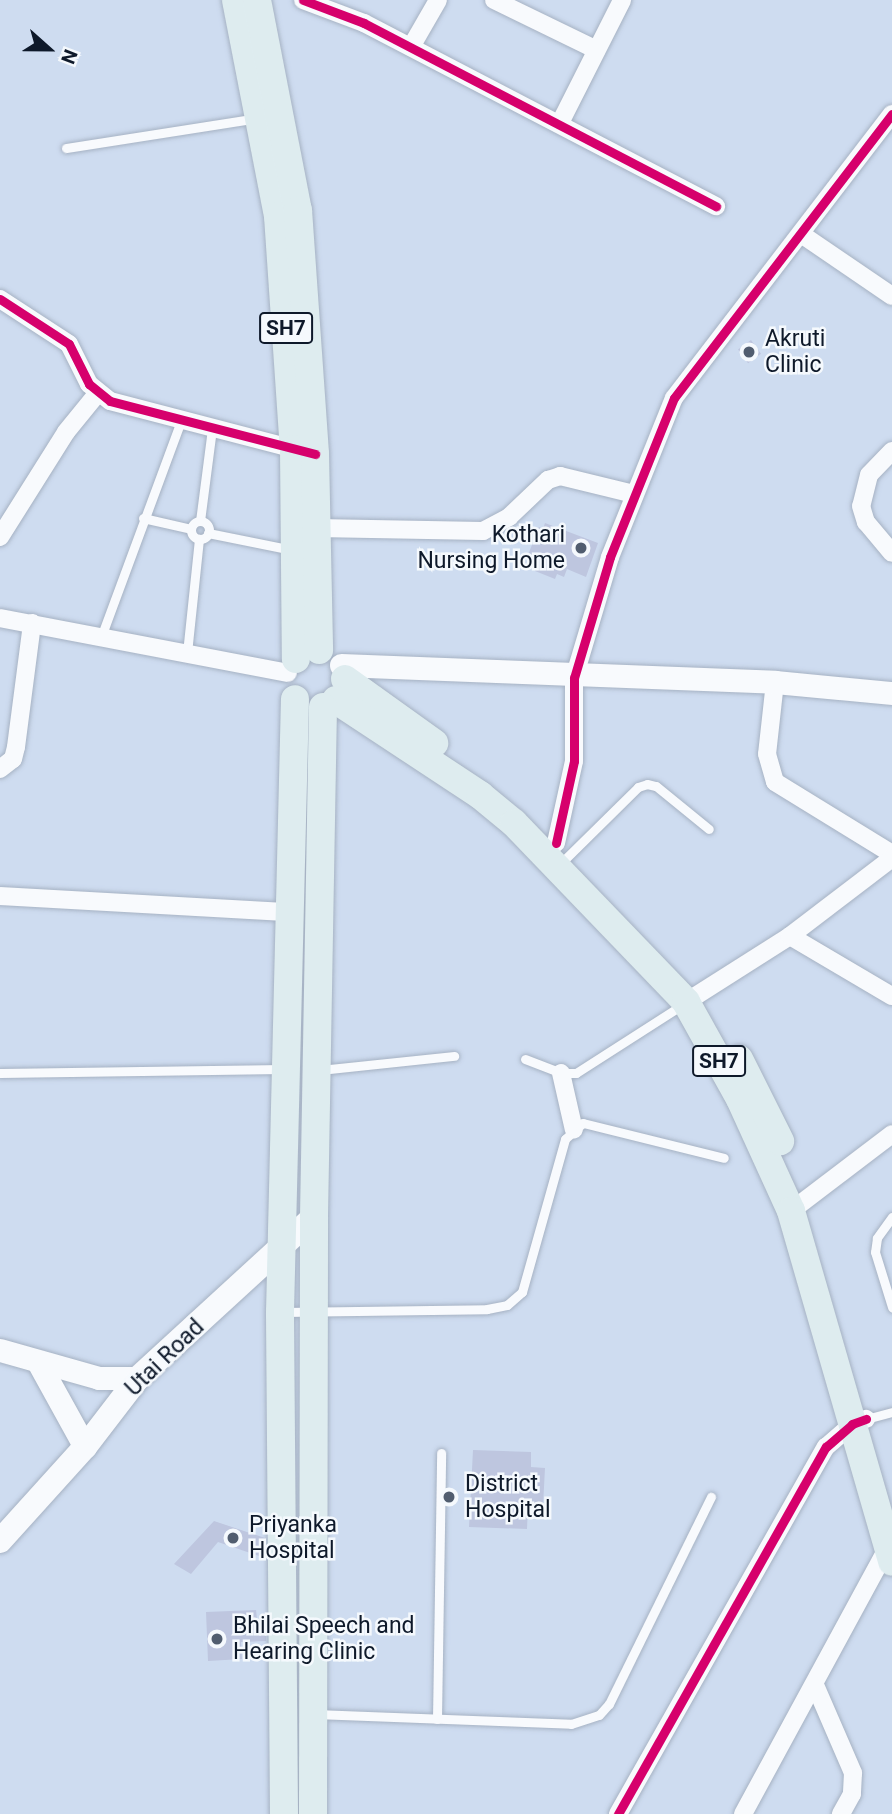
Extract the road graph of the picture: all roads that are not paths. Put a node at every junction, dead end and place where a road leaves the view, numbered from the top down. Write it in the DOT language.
graph roads {
  1 [pos="236,0"];
  2 [pos="257,0"];
  3 [pos="303,0"];
  4 [pos="438,0"];
  5 [pos="494,0"];
  6 [pos="622,0"];
  7 [pos="411,47"];
  8 [pos="597,50"];
  9 [pos="892,114"];
  10 [pos="259,118"];
  11 [pos="560,123"];
  12 [pos="66,149"];
  13 [pos="716,206"];
  14 [pos="288,213"];
  15 [pos="801,234"];
  16 [pos="892,296"];
  17 [pos="2,304"];
  18 [pos="97,394"];
  19 [pos="181,421"];
  20 [pos="212,429"];
  21 [pos="892,451"];
  22 [pos="304,452"];
  23 [pos="634,494"];
  24 [pos="143,518"];
  25 [pos="200,521"];
  26 [pos="316,528"];
  27 [pos="191,529"];
  28 [pos="204,536"];
  29 [pos="0,537"];
  30 [pos="294,551"];
  31 [pos="892,553"];
  32 [pos="0,618"];
  33 [pos="32,623"];
  34 [pos="101,637"];
  35 [pos="187,653"];
  36 [pos="574,678"];
  37 [pos="318,679"];
  38 [pos="775,682"];
  39 [pos="890,688"];
  40 [pos="0,769"];
  41 [pos="709,829"];
  42 [pos="561,855"];
  43 [pos="892,856"];
  44 [pos="0,896"];
  45 [pos="290,912"];
  46 [pos="790,936"];
  47 [pos="892,996"];
  48 [pos="693,998"];
  49 [pos="454,1056"];
  50 [pos="525,1059"];
  51 [pos="285,1069"];
  52 [pos="317,1070"];
  53 [pos="0,1073"];
  54 [pos="561,1073"];
  55 [pos="574,1130"];
  56 [pos="892,1134"];
  57 [pos="724,1158"];
  58 [pos="799,1206"];
  59 [pos="314,1217"];
  60 [pos="892,1217"];
  61 [pos="281,1251"];
  62 [pos="892,1307"];
  63 [pos="280,1312"];
  64 [pos="314,1314"];
  65 [pos="0,1350"];
  66 [pos="38,1362"];
  67 [pos="138,1378"];
  68 [pos="870,1419"];
  69 [pos="85,1447"];
  70 [pos="441,1453"];
  71 [pos="711,1497"];
  72 [pos="892,1511"];
  73 [pos="0,1541"];
  74 [pos="891,1551"];
  75 [pos="815,1685"];
  76 [pos="298,1714"];
  77 [pos="437,1719"];
  78 [pos="284,1814"];
  79 [pos="313,1814"];
  80 [pos="618,1814"];
  81 [pos="743,1814"];
  82 [pos="841,1814"];
  1 -- 10 [label="main road, SH7"];
  2 -- 14 [label="main road, SH7"];
  3 -- 7 [label="street"];
  4 -- 7 [label="street"];
  5 -- 8 [label="street"];
  6 -- 8 [label="street"];
  7 -- 11 [label="street"];
  8 -- 11 [label="street"];
  9 -- 15 [label="street"];
  10 -- 12 [label="lane"];
  10 -- 14 [label="main road, SH7"];
  11 -- 13 [label="street"];
  14 -- 22 [label="main road, SH7"];
  15 -- 16 [label="street"];
  15 -- 23 [label="street"];
  17 -- 18 [label="street"];
  18 -- 19 [label="street"];
  18 -- 29 [label="street"];
  19 -- 20 [label="street"];
  19 -- 24 [label="lane"];
  20 -- 22 [label="street"];
  20 -- 25 [label="lane"];
  21 -- 31 [label="street"];
  22 -- 26 [label="main road, SH7"];
  22 -- 30 [label="main road, SH7"];
  23 -- 26 [label="street"];
  23 -- 36 [label="street"];
  24 -- 27 [label="lane"];
  24 -- 34 [label="lane"];
  25 -- 27 [label="lane"];
  25 -- 28 [label="lane"];
  26 -- 37 [label="main road, SH7"];
  27 -- 28 [label="lane"];
  28 -- 30 [label="lane"];
  28 -- 35 [label="lane"];
  30 -- 37 [label="main road, SH7"];
  32 -- 33 [label="street"];
  33 -- 34 [label="street"];
  33 -- 40 [label="street"];
  34 -- 35 [label="street"];
  35 -- 37 [label="street"];
  36 -- 37 [label="street"];
  36 -- 38 [label="street"];
  36 -- 42 [label="street"];
  37 -- 42 [label="main road, SH7"];
  37 -- 45 [label="main road"];
  37 -- 52 [label="main road"];
  38 -- 39 [label="street"];
  38 -- 43 [label="street"];
  41 -- 42 [label="lane"];
  42 -- 48 [label="main road, SH7"];
  43 -- 46 [label="street"];
  44 -- 45 [label="street"];
  45 -- 51 [label="main road"];
  46 -- 47 [label="street"];
  46 -- 48 [label="street"];
  48 -- 54 [label="lane"];
  48 -- 58 [label="main road, SH7"];
  49 -- 52 [label="lane"];
  50 -- 54 [label="lane"];
  51 -- 53 [label="lane"];
  51 -- 61 [label="main road"];
  52 -- 59 [label="main road"];
  54 -- 55 [label="street"];
  55 -- 57 [label="lane"];
  55 -- 64 [label="lane"];
  56 -- 58 [label="street"];
  58 -- 68 [label="main road, SH7"];
  59 -- 61 [label="main road, Utai Road"];
  59 -- 64 [label="main road"];
  60 -- 62 [label="lane"];
  61 -- 63 [label="main road"];
  61 -- 67 [label="main road, Utai Road"];
  63 -- 64 [label="lane"];
  63 -- 76 [label="main road"];
  64 -- 76 [label="main road"];
  65 -- 66 [label="street"];
  66 -- 67 [label="street"];
  66 -- 69 [label="street"];
  67 -- 69 [label="main road, Utai Road"];
  68 -- 72 [label="main road, SH7"];
  68 -- 74 [label="main road, SH7"];
  68 -- 80 [label="street"];
  69 -- 73 [label="main road, Utai Road"];
  70 -- 77 [label="lane"];
  71 -- 77 [label="lane"];
  74 -- 75 [label="street"];
  75 -- 81 [label="street"];
  75 -- 82 [label="street"];
  76 -- 77 [label="lane"];
  76 -- 78 [label="main road"];
  76 -- 79 [label="main road"];
}
